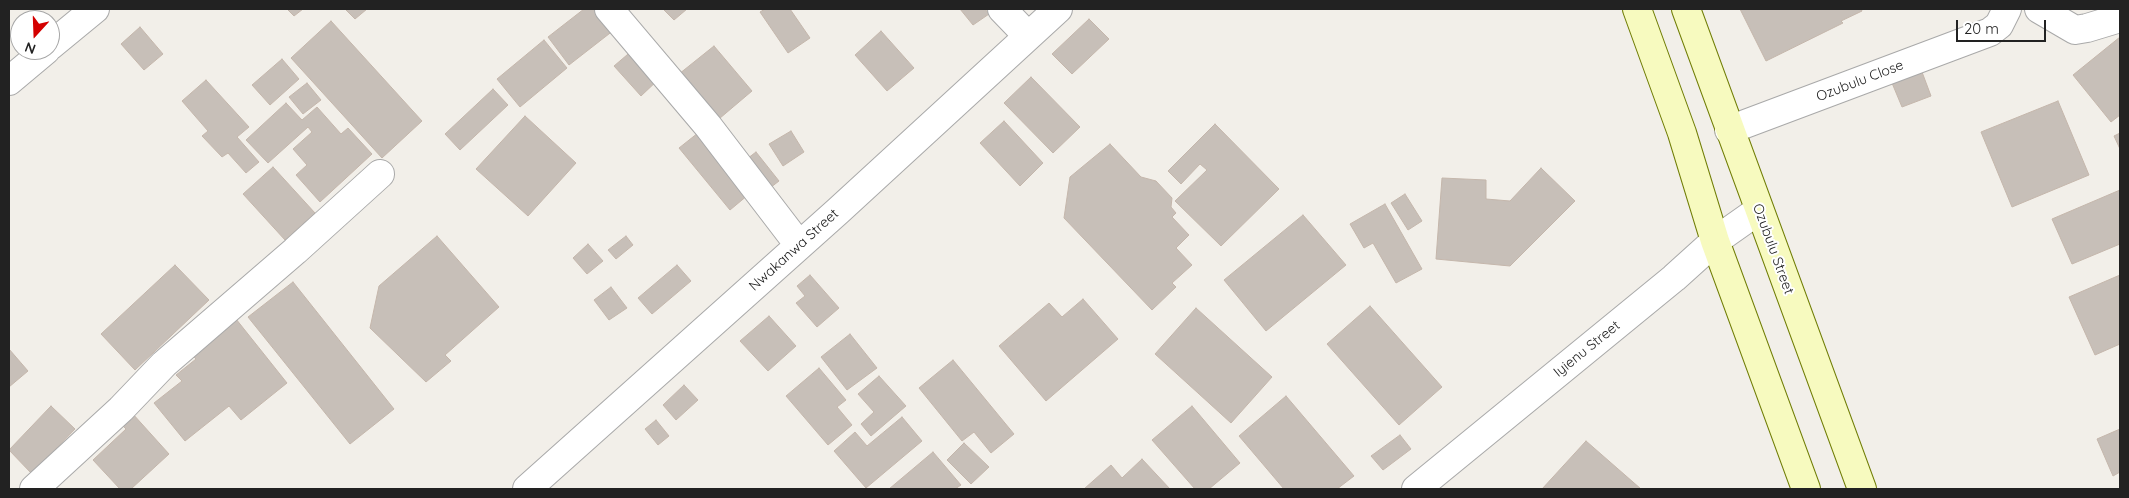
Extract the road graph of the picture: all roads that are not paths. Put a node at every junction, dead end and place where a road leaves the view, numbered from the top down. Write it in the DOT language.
graph roads {
  1 [pos="95,9"];
  2 [pos="608,9"];
  3 [pos="1002,9"];
  4 [pos="1058,9"];
  5 [pos="1637,9"];
  6 [pos="1686,9"];
  7 [pos="2033,9"];
  8 [pos="2039,9"];
  9 [pos="2001,18"];
  10 [pos="2120,18"];
  11 [pos="1028,36"];
  12 [pos="60,38"];
  13 [pos="34,60"];
  14 [pos="9,81"];
  15 [pos="1729,130"];
  16 [pos="380,174"];
  17 [pos="1759,210"];
  18 [pos="1715,240"];
  19 [pos="800,245"];
  20 [pos="34,489"];
  21 [pos="527,489"];
  22 [pos="1416,489"];
  23 [pos="1806,489"];
  24 [pos="1862,489"];
  1 -- 12 [label="street"];
  2 -- 19 [label="street"];
  3 -- 11 [label="street"];
  4 -- 11 [label="street, Nwakanwa Street"];
  5 -- 18 [label="main road"];
  6 -- 15 [label="main road, Ozubulu Street"];
  7 -- 9 [label="street, Ozubulu Close"];
  8 -- 10 [label="street"];
  9 -- 15 [label="street, Ozubulu Close"];
  11 -- 19 [label="street, Nwakanwa Street"];
  13 -- 14 [label="street"];
  15 -- 17 [label="main road, Ozubulu Street"];
  16 -- 20 [label="street"];
  17 -- 18 [label="street, Iyienu Street"];
  17 -- 24 [label="main road, Ozubulu Street"];
  18 -- 22 [label="street, Iyienu Street"];
  18 -- 23 [label="main road"];
  19 -- 21 [label="street, Nwakanwa Street"];
}
